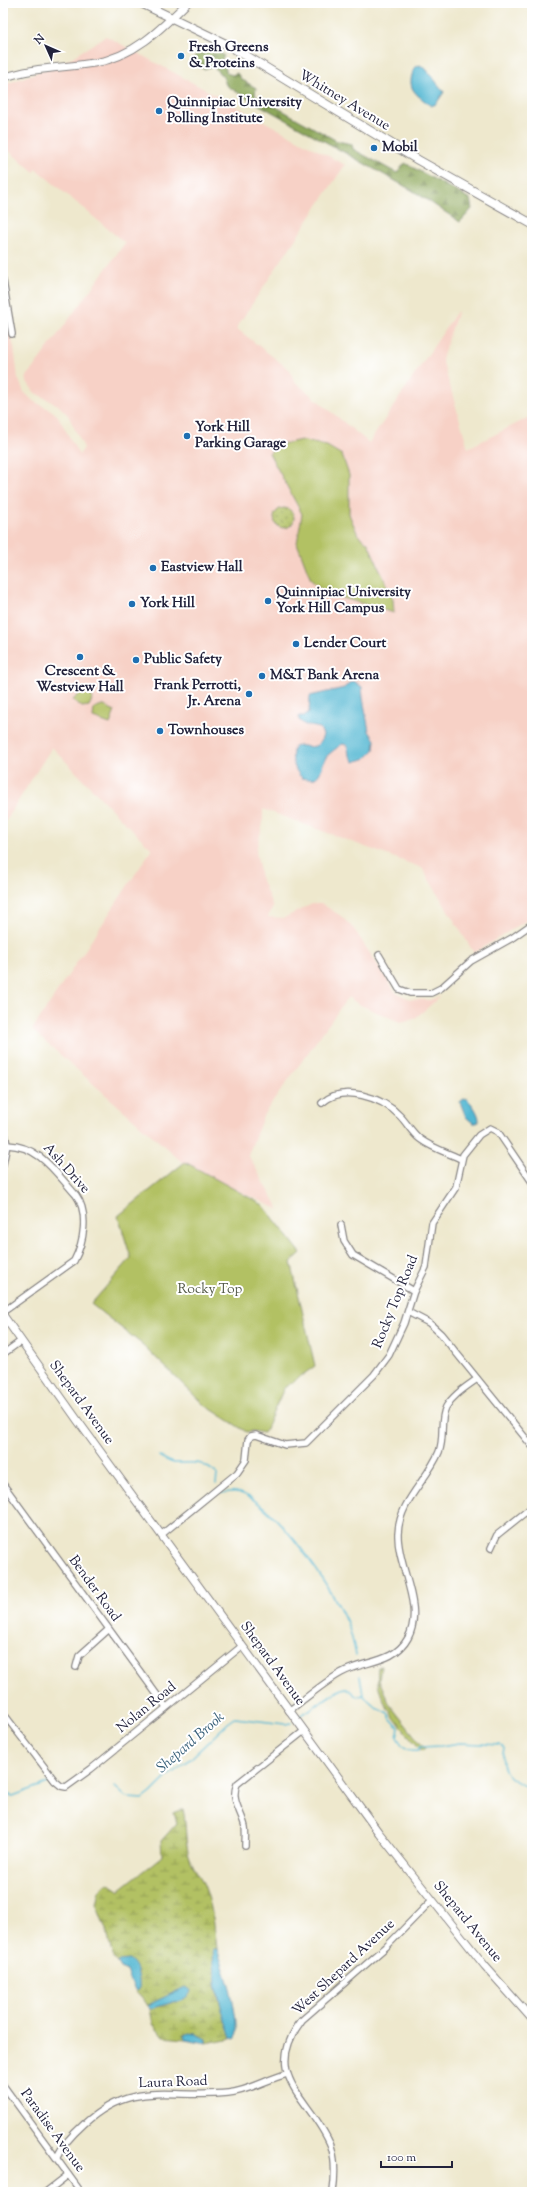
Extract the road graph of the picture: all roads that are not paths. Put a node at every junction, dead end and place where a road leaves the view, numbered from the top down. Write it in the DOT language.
graph roads {
  1 [pos="141,3"];
  2 [pos="187,3"];
  3 [pos="172,18"];
  4 [pos="3,78"];
  5 [pos="532,224"];
  6 [pos="3,281"];
  7 [pos="12,334"];
  8 [pos="532,924"];
  9 [pos="379,955"];
  10 [pos="322,1103"];
  11 [pos="3,1123"];
  12 [pos="7,1145"];
  13 [pos="461,1159"];
  14 [pos="3,1164"];
  15 [pos="532,1182"];
  16 [pos="340,1225"];
  17 [pos="414,1291"];
  18 [pos="3,1312"];
  19 [pos="408,1312"];
  20 [pos="3,1315"];
  21 [pos="21,1342"];
  22 [pos="3,1354"];
  23 [pos="477,1378"];
  24 [pos="532,1446"];
  25 [pos="3,1484"];
  26 [pos="532,1507"];
  27 [pos="161,1535"];
  28 [pos="491,1548"];
  29 [pos="108,1630"];
  30 [pos="242,1646"];
  31 [pos="76,1667"];
  32 [pos="166,1707"];
  33 [pos="290,1711"];
  34 [pos="3,1713"];
  35 [pos="304,1731"];
  36 [pos="245,1846"];
  37 [pos="432,1900"];
  38 [pos="532,2019"];
  39 [pos="286,2074"];
  40 [pos="3,2085"];
  41 [pos="57,2157"];
  42 [pos="68,2175"];
  43 [pos="46,2192"];
  44 [pos="81,2192"];
  45 [pos="333,2192"];
  1 -- 3 [label="highway, Whitney Avenue"];
  2 -- 3 [label="main road"];
  3 -- 4 [label="main road"];
  3 -- 5 [label="highway, Whitney Avenue"];
  6 -- 7 [label="street"];
  8 -- 9 [label="street"];
  10 -- 13 [label="street"];
  11 -- 12 [label="street"];
  12 -- 14 [label="street"];
  12 -- 18 [label="street, Ash Drive"];
  13 -- 15 [label="street, Rocky Top Road"];
  13 -- 17 [label="street, Rocky Top Road"];
  16 -- 17 [label="street"];
  17 -- 19 [label="street, Rocky Top Road"];
  19 -- 23 [label="street"];
  19 -- 27 [label="street, Rocky Top Road"];
  20 -- 21 [label="main road, Shepard Avenue"];
  21 -- 22 [label="street"];
  21 -- 27 [label="main road, Shepard Avenue"];
  23 -- 24 [label="street"];
  23 -- 33 [label="street"];
  25 -- 29 [label="street, Bender Road"];
  26 -- 28 [label="street"];
  27 -- 30 [label="main road, Shepard Avenue"];
  29 -- 31 [label="street"];
  29 -- 32 [label="street, Bender Road"];
  30 -- 32 [label="street, Nolan Road"];
  30 -- 33 [label="main road, Shepard Avenue"];
  32 -- 34 [label="street, Nolan Road"];
  33 -- 35 [label="main road, Shepard Avenue"];
  35 -- 36 [label="street"];
  35 -- 37 [label="main road, Shepard Avenue"];
  37 -- 38 [label="main road, Shepard Avenue"];
  37 -- 39 [label="street, West Shepard Avenue"];
  39 -- 41 [label="street, Laura Road"];
  39 -- 45 [label="street"];
  40 -- 41 [label="street, Paradise Avenue"];
  41 -- 42 [label="street, Paradise Avenue"];
  42 -- 43 [label="street"];
  42 -- 44 [label="street, Paradise Avenue"];
}
